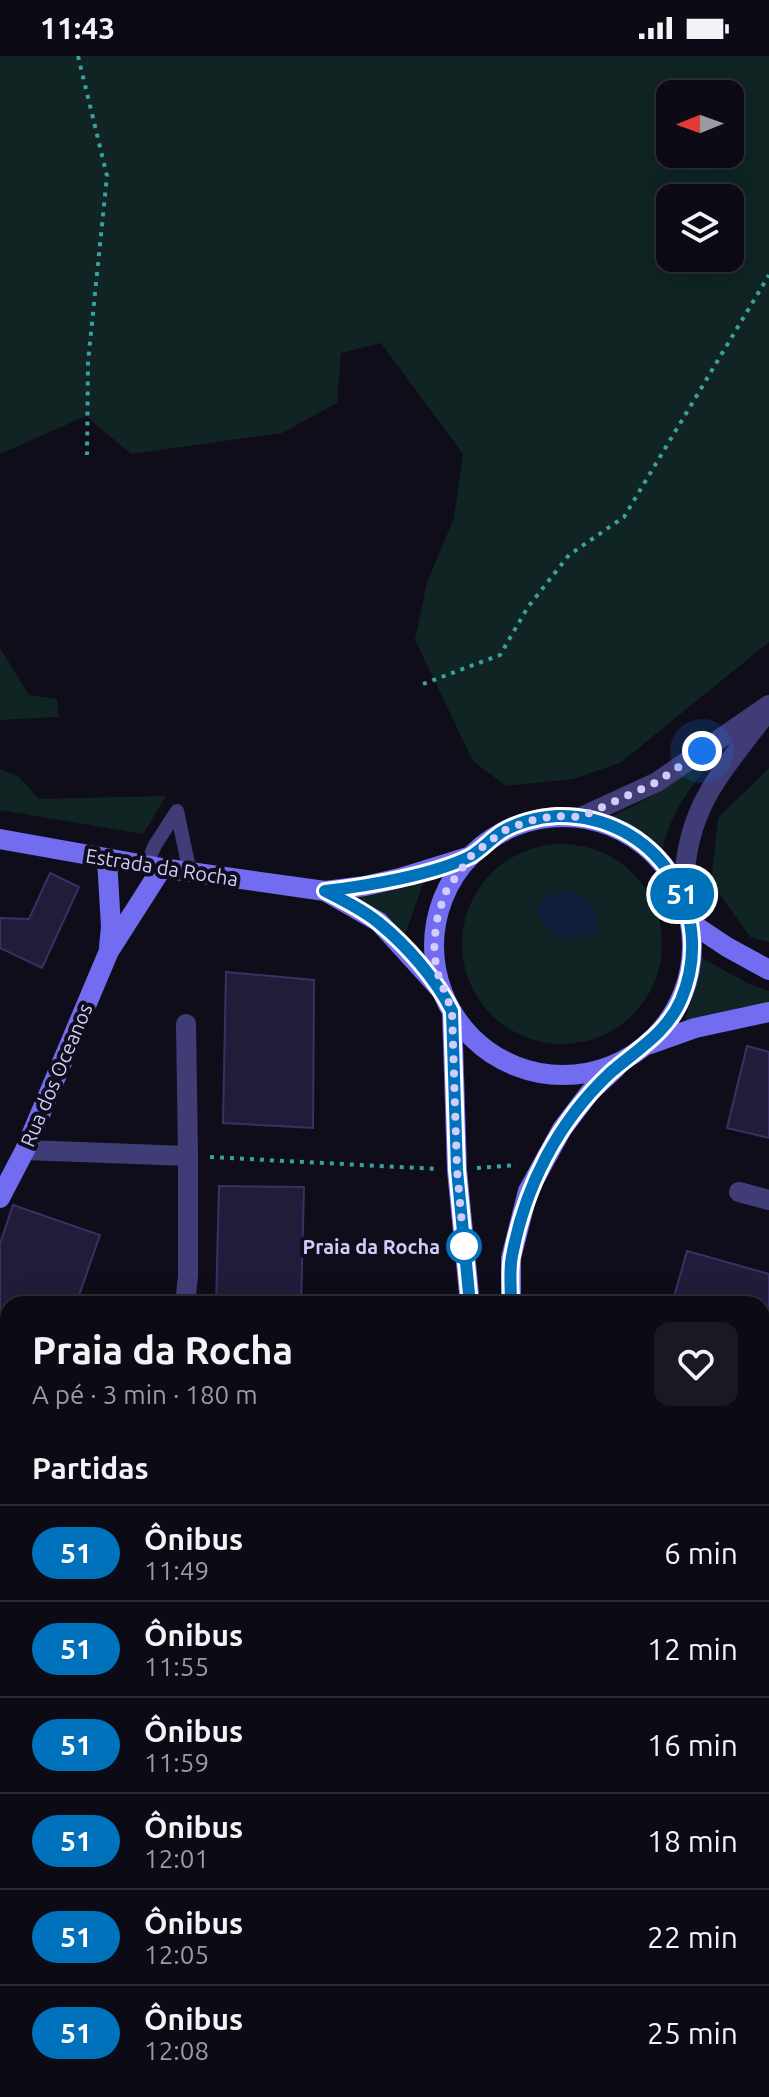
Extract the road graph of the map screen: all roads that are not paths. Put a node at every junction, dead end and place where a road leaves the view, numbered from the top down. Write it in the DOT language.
graph roads {
  1 [pos="769,707"];
  2 [pos="581,817"];
  3 [pos="0,839"];
  4 [pos="471,856"];
  5 [pos="107,859"];
  6 [pos="154,867"];
  7 [pos="190,873"];
  8 [pos="325,891"];
  9 [pos="683,897"];
  10 [pos="691,923"];
  11 [pos="109,951"];
  12 [pos="769,970"];
  13 [pos="448,1003"];
  14 [pos="769,1012"];
  15 [pos="186,1024"];
  16 [pos="647,1045"];
  17 [pos="624,1060"];
  18 [pos="25,1150"];
  19 [pos="188,1156"];
  20 [pos="8,1172"];
  21 [pos="739,1192"];
  22 [pos="0,1198"];
  23 [pos="769,1200"];
  24 [pos="186,1296"];
  25 [pos="469,1296"];
  26 [pos="511,1296"];
  1 -- 2 [label="street"];
  1 -- 9 [label="street"];
  2 -- 4 [label="main road"];
  2 -- 9 [label="main road"];
  3 -- 5 [label="main road, Estrada da Rocha"];
  4 -- 8 [label="main road, Estrada da Rocha"];
  4 -- 13 [label="main road"];
  5 -- 6 [label="main road, Estrada da Rocha"];
  5 -- 11 [label="main road"];
  6 -- 7 [label="main road, Estrada da Rocha"];
  6 -- 7 [label="lane"];
  6 -- 11 [label="main road"];
  7 -- 8 [label="main road, Estrada da Rocha"];
  8 -- 13 [label="main road, Estrada da Rocha"];
  9 -- 10 [label="main road"];
  10 -- 12 [label="main road"];
  10 -- 16 [label="main road"];
  11 -- 18 [label="main road, Rua dos Oceanos"];
  13 -- 17 [label="main road"];
  13 -- 25 [label="main road"];
  14 -- 16 [label="main road"];
  15 -- 19 [label="street"];
  16 -- 17 [label="main road"];
  17 -- 26 [label="main road"];
  18 -- 19 [label="street"];
  18 -- 20 [label="main road, Rua dos Oceanos"];
  19 -- 24 [label="street"];
  20 -- 22 [label="main road, Rua dos Oceanos"];
  21 -- 23 [label="street"];
}
